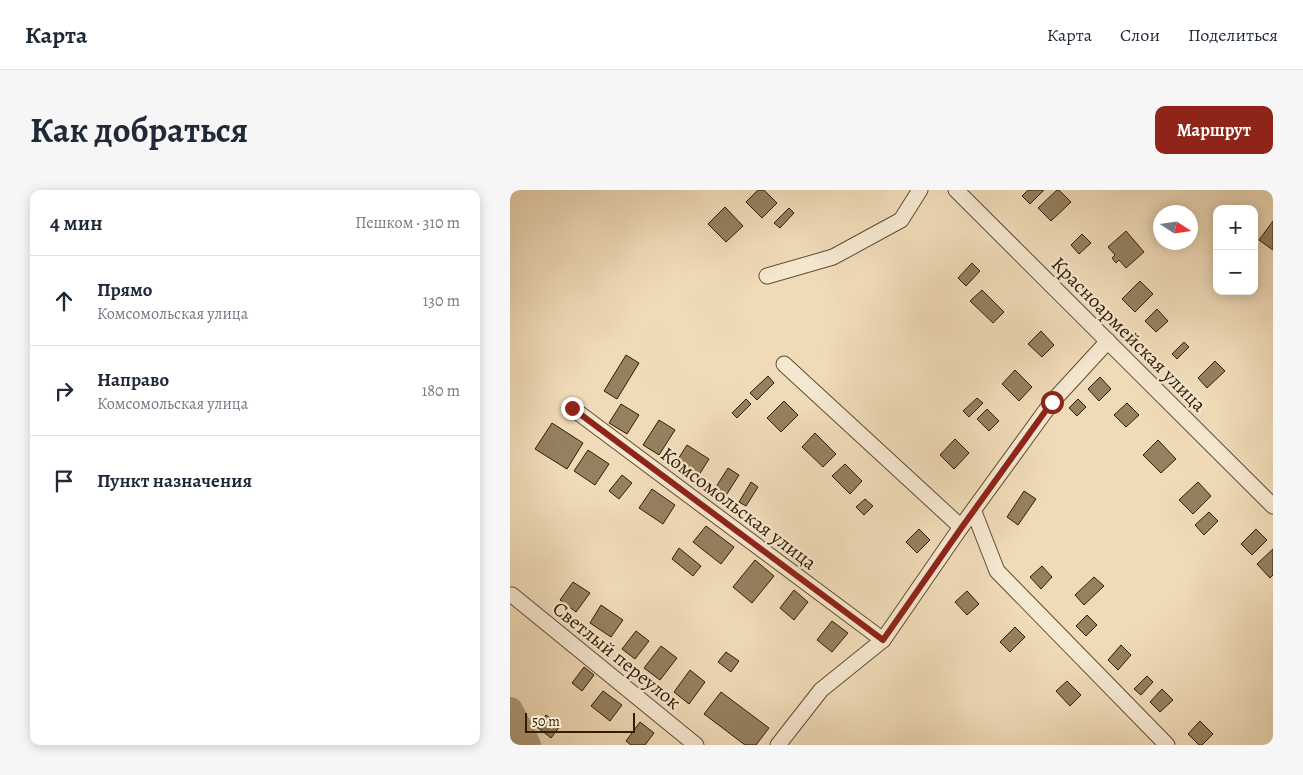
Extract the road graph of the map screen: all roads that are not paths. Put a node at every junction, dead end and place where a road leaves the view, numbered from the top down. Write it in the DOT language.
graph roads {
  1 [pos="920,190"];
  2 [pos="956,190"];
  3 [pos="768,276"];
  4 [pos="1108,341"];
  5 [pos="784,364"];
  6 [pos="572,408"];
  7 [pos="1273,506"];
  8 [pos="974,512"];
  9 [pos="962,527"];
  10 [pos="512,595"];
  11 [pos="883,640"];
  12 [pos="696,745"];
  13 [pos="778,745"];
  14 [pos="1168,745"];
  1 -- 3 [label="street"];
  2 -- 4 [label="street, Красноармейская улица"];
  4 -- 7 [label="street, Красноармейская улица"];
  4 -- 8 [label="street"];
  5 -- 9 [label="street"];
  6 -- 11 [label="street, Комсомольская улица"];
  8 -- 9 [label="street"];
  8 -- 14 [label="street"];
  9 -- 11 [label="street"];
  10 -- 12 [label="street, Светлый переулок"];
  11 -- 13 [label="street"];
}
